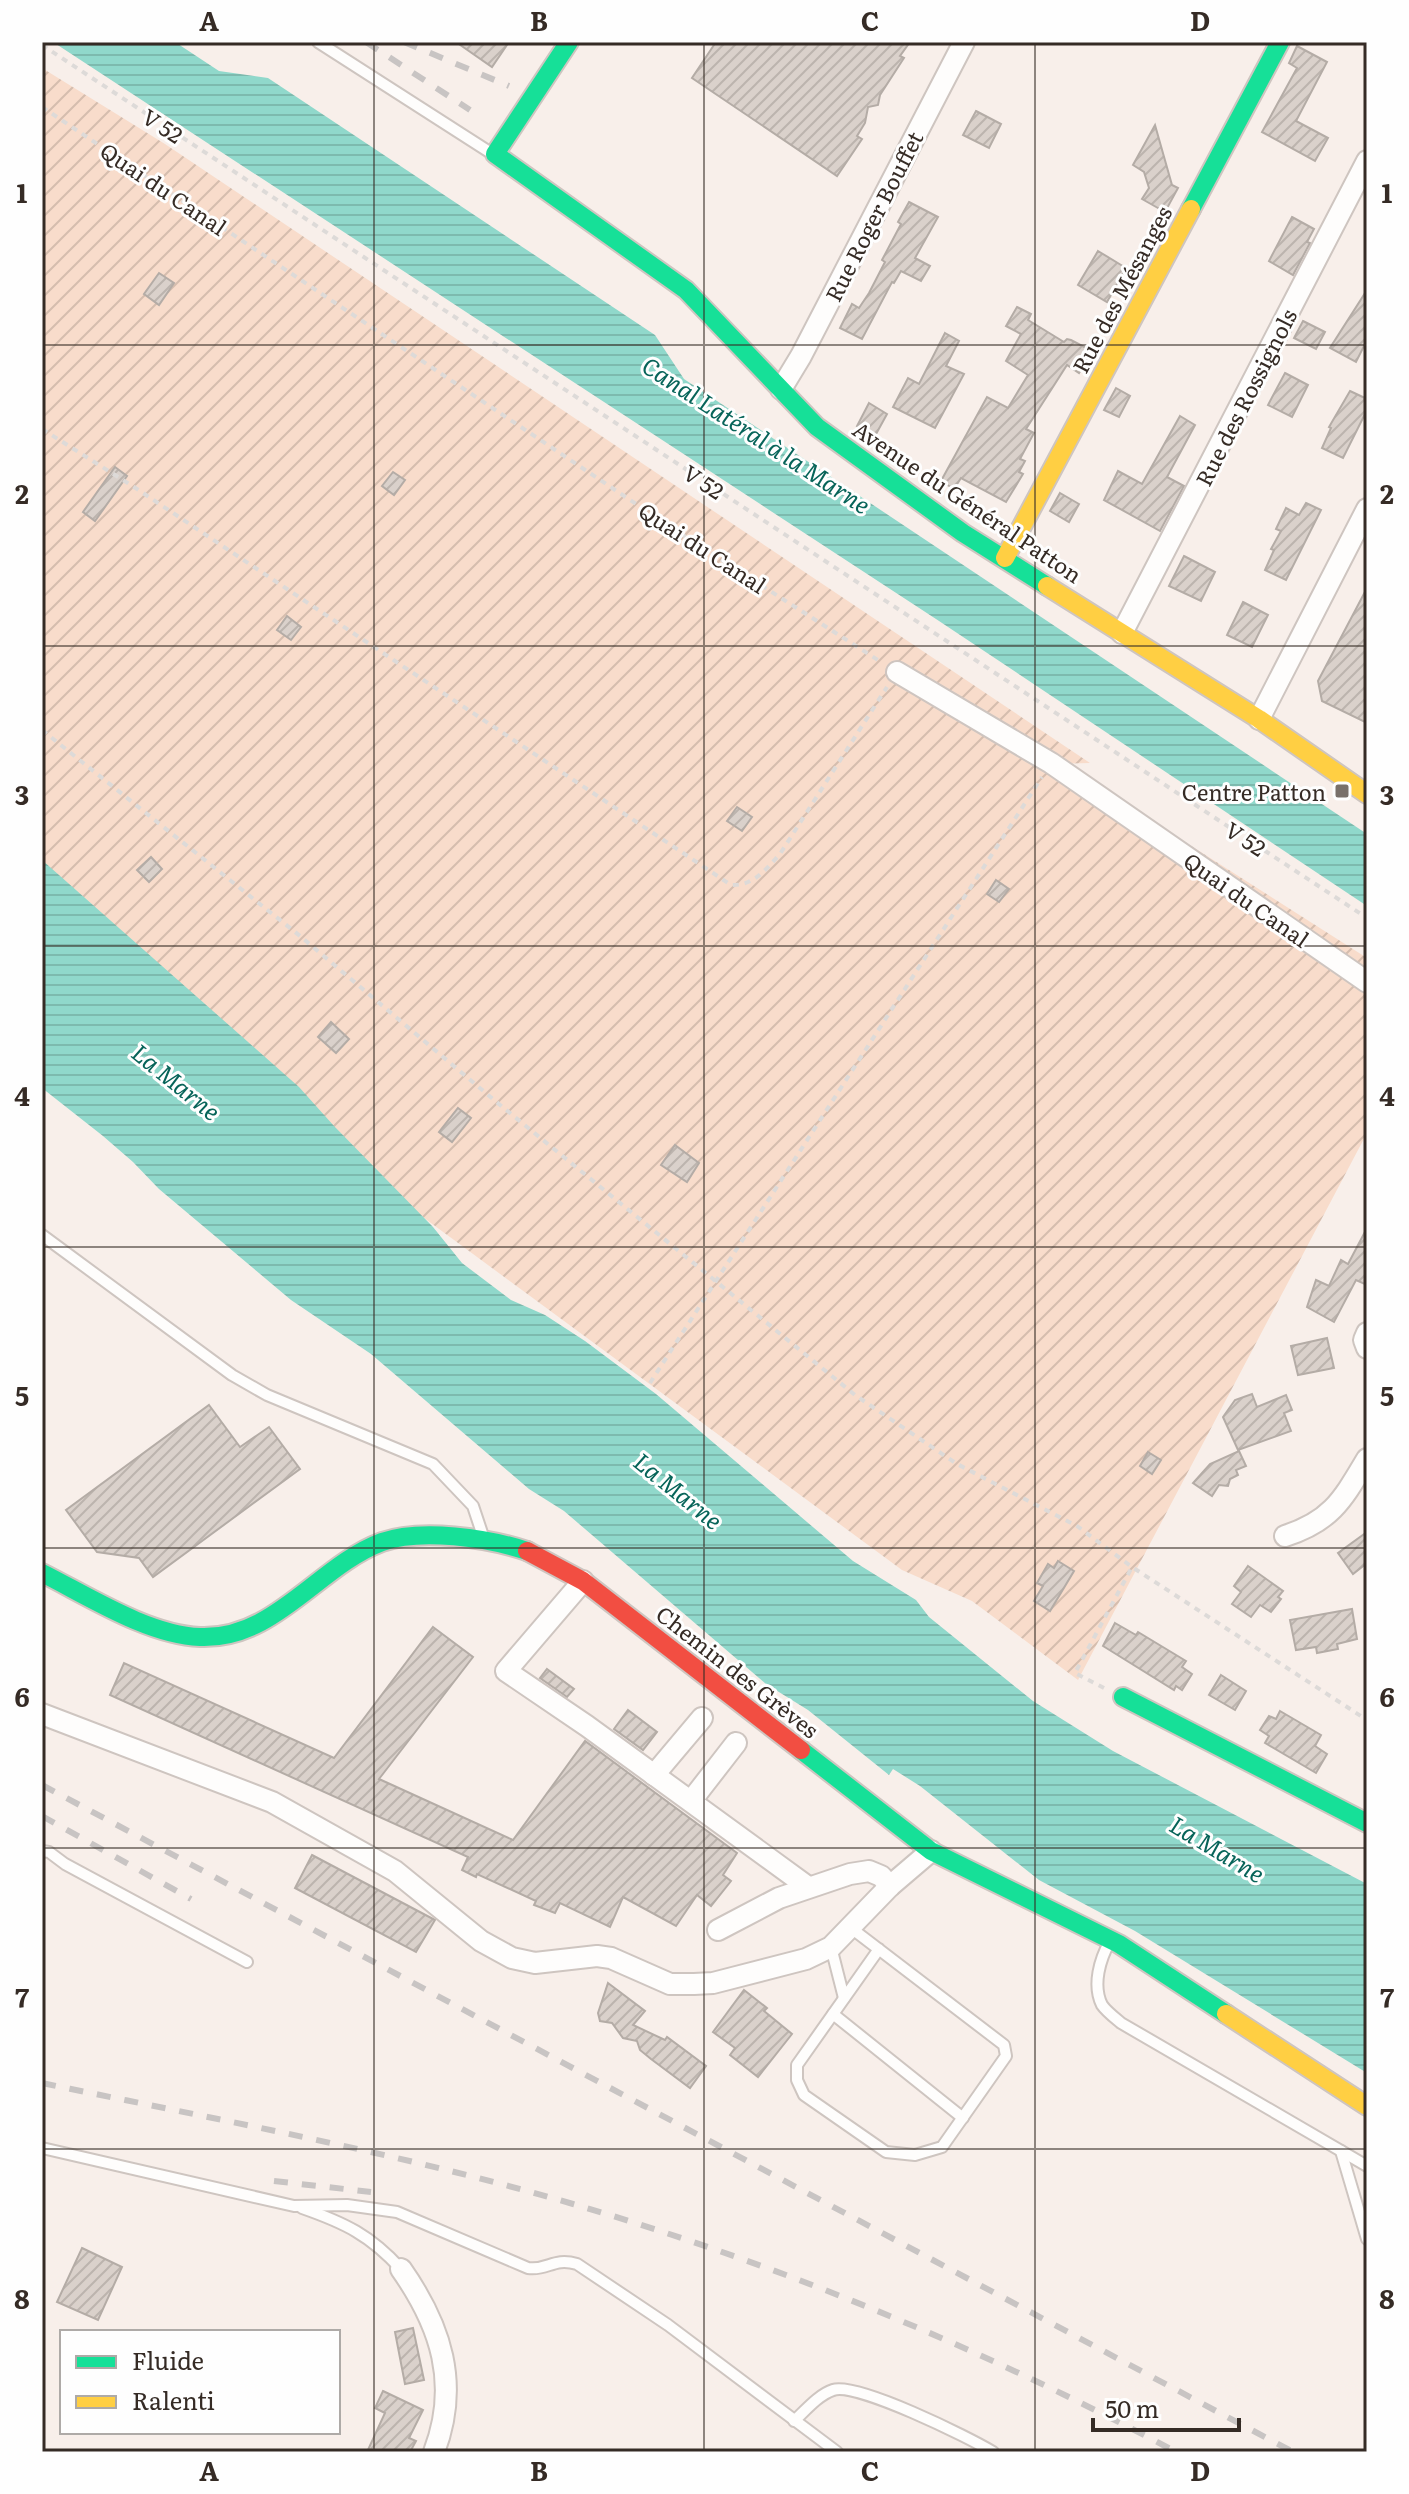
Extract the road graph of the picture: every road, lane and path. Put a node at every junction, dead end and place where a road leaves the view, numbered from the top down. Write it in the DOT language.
graph roads {
  1 [pos="318,42"];
  2 [pos="569,42"];
  3 [pos="964,42"];
  4 [pos="1280,42"];
  5 [pos="42,45"];
  6 [pos="42,107"];
  7 [pos="495,154"];
  8 [pos="1367,161"];
  9 [pos="781,389"];
  10 [pos="42,429"];
  11 [pos="1367,509"];
  12 [pos="1361,532"];
  13 [pos="1005,558"];
  14 [pos="1122,633"];
  15 [pos="897,672"];
  16 [pos="1259,719"];
  17 [pos="42,730"];
  18 [pos="1051,763"];
  19 [pos="1367,794"];
  20 [pos="1367,918"];
  21 [pos="1367,982"];
  22 [pos="42,1235"];
  23 [pos="715,1282"];
  24 [pos="1367,1333"];
  25 [pos="1367,1348"];
  26 [pos="650,1383"];
  27 [pos="1367,1459"];
  28 [pos="1285,1536"];
  29 [pos="485,1543"];
  30 [pos="1132,1567"];
  31 [pos="42,1573"];
  32 [pos="583,1581"];
  33 [pos="1123,1697"];
  34 [pos="42,1714"];
  35 [pos="702,1718"];
  36 [pos="1367,1720"];
  37 [pos="736,1743"];
  38 [pos="654,1775"];
  39 [pos="691,1801"];
  40 [pos="1367,1823"];
  41 [pos="42,1851"];
  42 [pos="931,1851"];
  43 [pos="890,1886"];
  44 [pos="808,1887"];
  45 [pos="851,1928"];
  46 [pos="718,1930"];
  47 [pos="1111,1940"];
  48 [pos="831,1947"];
  49 [pos="879,1949"];
  50 [pos="247,1962"];
  51 [pos="844,1998"];
  52 [pos="833,2014"];
  53 [pos="1367,2106"];
  54 [pos="963,2118"];
  55 [pos="42,2148"];
  56 [pos="1341,2151"];
  57 [pos="1367,2166"];
  58 [pos="294,2206"];
  59 [pos="1367,2239"];
  60 [pos="401,2269"];
  61 [pos="794,2421"];
  62 [pos="434,2452"];
  63 [pos="837,2452"];
  64 [pos="993,2452"];
  1 -- 7 [label="lane"];
  2 -- 7 [label="street"];
  3 -- 9 [label="street, Rue Roger Bouffet"];
  4 -- 13 [label="street, Rue des Mésanges"];
  5 -- 20 [label="path, V 52"];
  6 -- 15 [label="path, Quai du Canal"];
  7 -- 9 [label="street, Avenue du Général Patton"];
  8 -- 14 [label="street, Rue des Rossignols"];
  9 -- 13 [label="street, Avenue du Général Patton"];
  10 -- 15 [label="path"];
  11 -- 12 [label="street"];
  12 -- 16 [label="street"];
  13 -- 14 [label="street, Avenue du Général Patton"];
  14 -- 16 [label="street, Avenue du Général Patton"];
  15 -- 18 [label="street, Quai du Canal"];
  16 -- 19 [label="street, Avenue du Général Patton"];
  17 -- 23 [label="path"];
  18 -- 21 [label="street, Quai du Canal"];
  18 -- 23 [label="path"];
  22 -- 29 [label="lane"];
  23 -- 26 [label="path"];
  23 -- 30 [label="path"];
  24 -- 25 [label="street"];
  27 -- 28 [label="street"];
  29 -- 31 [label="street, Chemin des Grèves"];
  29 -- 32 [label="street, Chemin des Grèves"];
  30 -- 33 [label="path"];
  30 -- 36 [label="path"];
  32 -- 38 [label="street"];
  32 -- 42 [label="street, Chemin des Grèves"];
  33 -- 40 [label="street"];
  34 -- 48 [label="street"];
  35 -- 38 [label="street"];
  37 -- 39 [label="street"];
  38 -- 39 [label="street"];
  39 -- 44 [label="street"];
  41 -- 50 [label="lane"];
  42 -- 43 [label="street"];
  42 -- 47 [label="street, Chemin des Grèves"];
  43 -- 44 [label="street"];
  43 -- 45 [label="street"];
  44 -- 46 [label="street"];
  45 -- 48 [label="street"];
  45 -- 49 [label="lane"];
  47 -- 53 [label="street, Chemin des Grèves"];
  47 -- 56 [label="lane"];
  48 -- 51 [label="lane"];
  49 -- 51 [label="lane"];
  49 -- 54 [label="lane"];
  51 -- 52 [label="lane"];
  52 -- 54 [label="lane"];
  52 -- 54 [label="lane"];
  55 -- 58 [label="lane"];
  56 -- 57 [label="lane"];
  56 -- 59 [label="lane"];
  58 -- 60 [label="lane"];
  58 -- 61 [label="lane"];
  60 -- 62 [label="street"];
  61 -- 63 [label="lane"];
  61 -- 64 [label="lane"];
}
